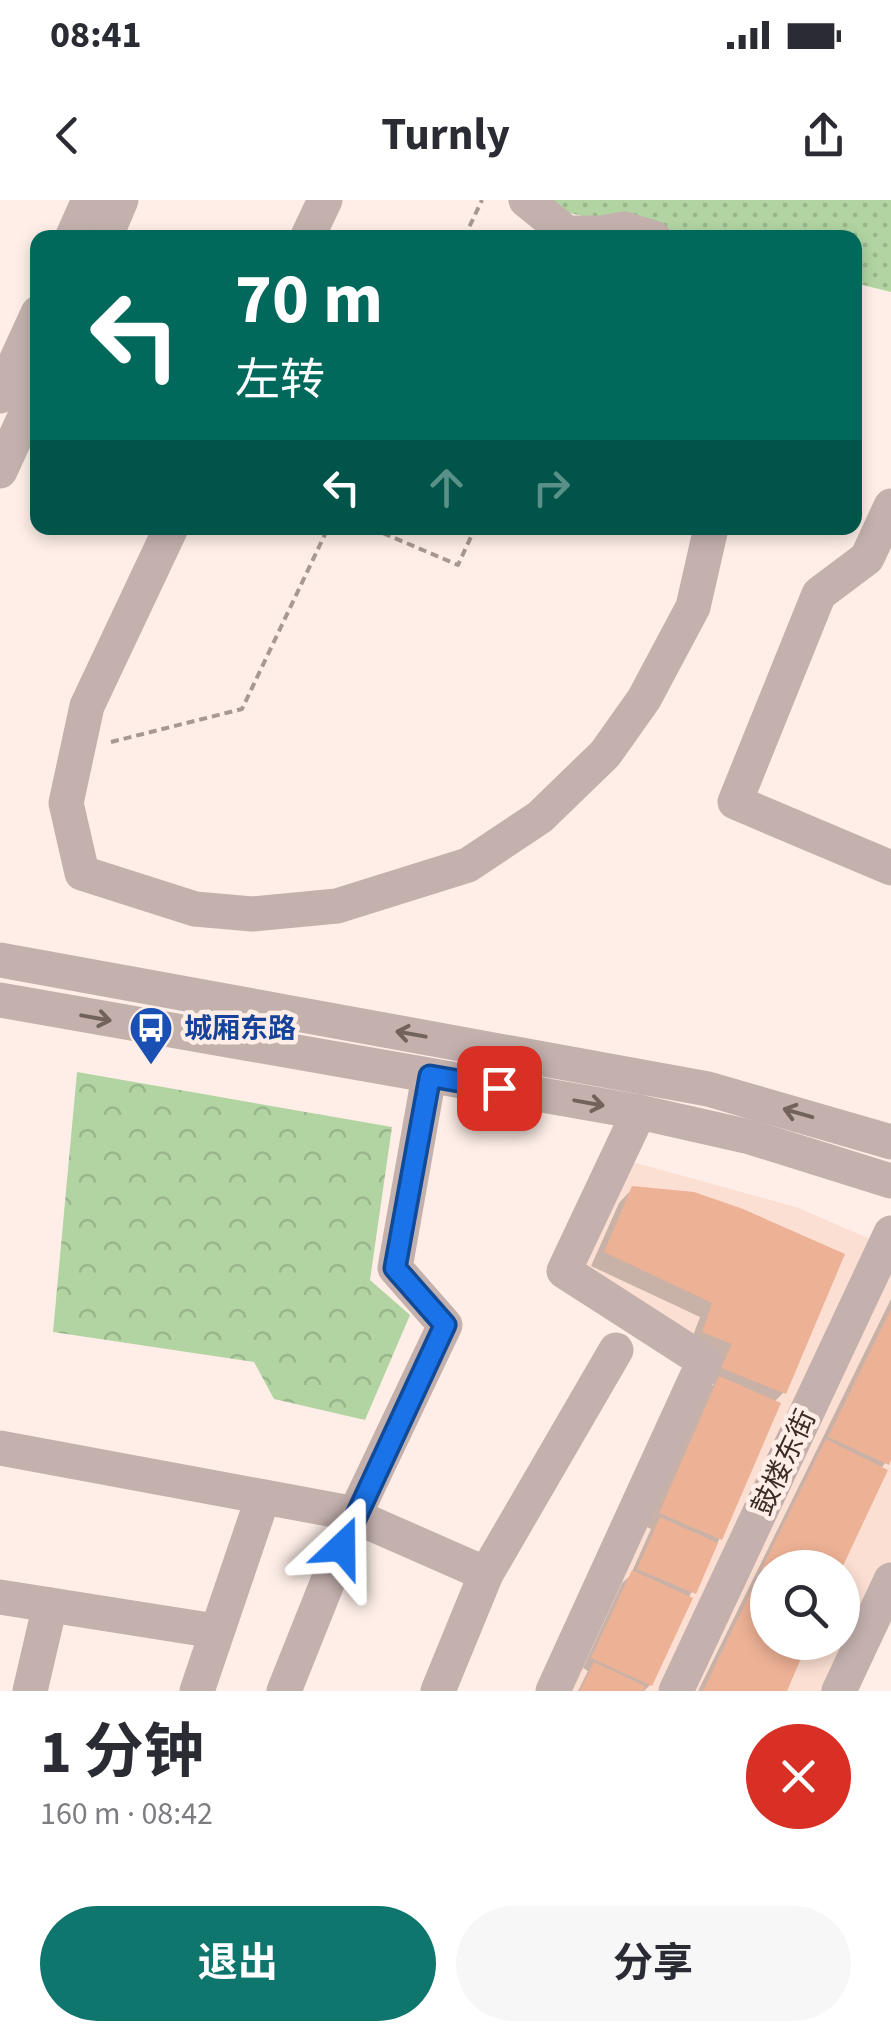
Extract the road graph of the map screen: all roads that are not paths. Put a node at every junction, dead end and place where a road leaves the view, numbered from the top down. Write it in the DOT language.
graph roads {
  1 [pos="89,200"];
  2 [pos="121,200"];
  3 [pos="325,200"];
  4 [pos="526,200"];
  5 [pos="76,230"];
  6 [pos="108,230"];
  7 [pos="311,230"];
  8 [pos="563,230"];
  9 [pos="30,330"];
  10 [pos="0,396"];
  11 [pos="30,405"];
  12 [pos="0,470"];
  13 [pos="891,506"];
  14 [pos="168,535"];
  15 [pos="709,535"];
  16 [pos="879,563"];
  17 [pos="891,868"];
  18 [pos="0,960"];
  19 [pos="0,1000"];
  20 [pos="430,1076"];
  21 [pos="639,1112"];
  22 [pos="891,1142"];
  23 [pos="891,1181"];
  24 [pos="891,1233"];
  25 [pos="616,1350"];
  26 [pos="0,1448"];
  27 [pos="262,1496"];
  28 [pos="354,1516"];
  29 [pos="486,1574"];
  30 [pos="891,1580"];
  31 [pos="0,1597"];
  32 [pos="50,1605"];
  33 [pos="215,1631"];
  34 [pos="30,1691"];
  35 [pos="196,1691"];
  36 [pos="284,1691"];
  37 [pos="438,1691"];
  38 [pos="553,1691"];
  39 [pos="676,1691"];
  40 [pos="839,1691"];
  1 -- 5 [label="street"];
  2 -- 6 [label="street"];
  3 -- 7 [label="street"];
  4 -- 8 [label="street"];
  9 -- 10 [label="street"];
  11 -- 12 [label="street"];
  13 -- 16 [label="street"];
  14 -- 15 [label="street"];
  16 -- 17 [label="street"];
  22 -- 18 [label="street, one-way"];
  19 -- 20 [label="street, one-way"];
  20 -- 21 [label="street, one-way"];
  20 -- 28 [label="street"];
  21 -- 23 [label="street"];
  21 -- 38 [label="street"];
  24 -- 39 [label="street, 鼓楼东街"];
  25 -- 29 [label="street"];
  26 -- 27 [label="street"];
  27 -- 28 [label="street"];
  27 -- 33 [label="street"];
  28 -- 29 [label="street"];
  28 -- 36 [label="street"];
  29 -- 37 [label="street"];
  30 -- 40 [label="street"];
  31 -- 32 [label="street"];
  32 -- 33 [label="street"];
  32 -- 34 [label="street"];
  33 -- 35 [label="street"];
}
